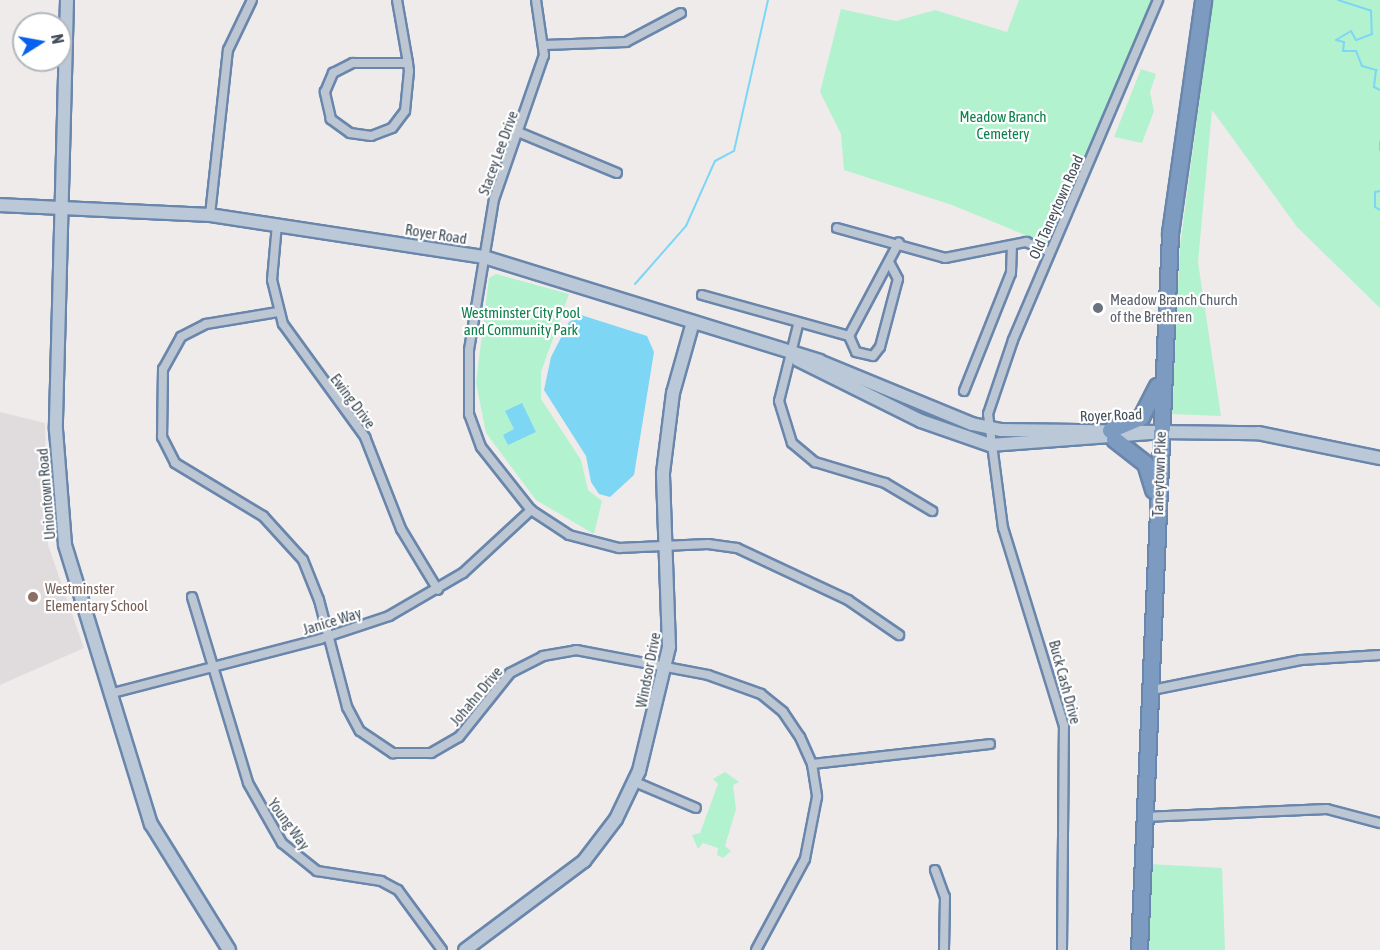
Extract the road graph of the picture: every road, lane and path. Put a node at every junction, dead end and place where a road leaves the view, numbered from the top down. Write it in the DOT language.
graph roads {
  1 [pos="67,0"];
  2 [pos="252,0"];
  3 [pos="397,0"];
  4 [pos="536,0"];
  5 [pos="1158,0"];
  6 [pos="1203,0"];
  7 [pos="681,13"];
  8 [pos="545,45"];
  9 [pos="408,63"];
  10 [pos="518,132"];
  11 [pos="617,173"];
  12 [pos="0,205"];
  13 [pos="65,206"];
  14 [pos="210,215"];
  15 [pos="277,224"];
  16 [pos="837,228"];
  17 [pos="899,242"];
  18 [pos="1012,247"];
  19 [pos="1050,252"];
  20 [pos="483,257"];
  21 [pos="890,264"];
  22 [pos="702,295"];
  23 [pos="278,312"];
  24 [pos="693,322"];
  25 [pos="798,326"];
  26 [pos="849,336"];
  27 [pos="790,355"];
  28 [pos="1163,360"];
  29 [pos="964,391"];
  30 [pos="988,428"];
  31 [pos="1161,432"];
  32 [pos="1112,434"];
  33 [pos="990,445"];
  34 [pos="1380,458"];
  35 [pos="531,510"];
  36 [pos="932,511"];
  37 [pos="1158,518"];
  38 [pos="667,547"];
  39 [pos="438,590"];
  40 [pos="192,597"];
  41 [pos="899,635"];
  42 [pos="328,637"];
  43 [pos="1380,655"];
  44 [pos="665,666"];
  45 [pos="210,668"];
  46 [pos="1152,690"];
  47 [pos="109,694"];
  48 [pos="990,744"];
  49 [pos="812,764"];
  50 [pos="635,782"];
  51 [pos="696,807"];
  52 [pos="1144,817"];
  53 [pos="1380,823"];
  54 [pos="935,870"];
  55 [pos="229,950"];
  56 [pos="442,950"];
  57 [pos="465,950"];
  58 [pos="756,950"];
  59 [pos="944,950"];
  60 [pos="1062,950"];
  61 [pos="1139,950"];
  1 -- 13 [label="street, Uniontown Road"];
  2 -- 14 [label="street"];
  3 -- 9 [label="street"];
  4 -- 8 [label="street, Stacey Lee Drive"];
  5 -- 19 [label="street, Old Taneytown Road"];
  6 -- 28 [label="highway, Taneytown Pike"];
  7 -- 8 [label="street"];
  8 -- 10 [label="street, Stacey Lee Drive"];
  9 -- 9 [label="street"];
  10 -- 11 [label="street"];
  10 -- 20 [label="street, Stacey Lee Drive"];
  12 -- 13 [label="street, Royer Road"];
  13 -- 14 [label="street, Royer Road"];
  13 -- 47 [label="street, Uniontown Road"];
  14 -- 15 [label="street, Royer Road"];
  15 -- 20 [label="street, Royer Road"];
  15 -- 23 [label="street, Ewing Drive"];
  16 -- 17 [label="street"];
  17 -- 18 [label="street"];
  17 -- 21 [label="street"];
  18 -- 19 [label="street"];
  18 -- 29 [label="street"];
  19 -- 30 [label="street, Old Taneytown Road"];
  20 -- 24 [label="street, Royer Road"];
  20 -- 35 [label="street, Stacey Lee Drive"];
  21 -- 26 [label="street"];
  21 -- 26 [label="street"];
  22 -- 25 [label="street"];
  23 -- 39 [label="street, Ewing Drive"];
  23 -- 42 [label="street, Johahn Drive"];
  24 -- 27 [label="street, Royer Road"];
  24 -- 38 [label="street, Windsor Drive"];
  25 -- 26 [label="street"];
  25 -- 27 [label="street"];
  27 -- 30 [label="street, Royer Road"];
  27 -- 33 [label="street, Royer Road"];
  27 -- 36 [label="street"];
  28 -- 31 [label="highway, Taneytown Pike"];
  28 -- 32 [label="highway"];
  30 -- 32 [label="street, Royer Road"];
  30 -- 33 [label="street, Buck Cash Drive"];
  31 -- 32 [label="street, Royer Road"];
  31 -- 34 [label="street, Royer Road"];
  31 -- 37 [label="highway, Taneytown Pike"];
  32 -- 33 [label="street, Royer Road"];
  32 -- 37 [label="highway"];
  33 -- 60 [label="street, Buck Cash Drive"];
  35 -- 38 [label="street, Stacey Lee Drive"];
  35 -- 39 [label="street, Janice Way"];
  37 -- 46 [label="highway, Taneytown Pike"];
  38 -- 41 [label="street, Stacey Lee Drive"];
  38 -- 44 [label="street, Windsor Drive"];
  39 -- 42 [label="street, Janice Way"];
  40 -- 45 [label="street, Young Way"];
  42 -- 44 [label="street, Johahn Drive"];
  42 -- 45 [label="street, Janice Way"];
  43 -- 46 [label="street"];
  44 -- 49 [label="street, Johahn Drive"];
  44 -- 50 [label="street, Windsor Drive"];
  45 -- 47 [label="street, Janice Way"];
  45 -- 56 [label="street, Young Way"];
  46 -- 52 [label="highway, Taneytown Pike"];
  47 -- 55 [label="street, Uniontown Road"];
  48 -- 49 [label="street"];
  49 -- 58 [label="street, Johahn Drive"];
  50 -- 51 [label="street"];
  50 -- 57 [label="street, Windsor Drive"];
  52 -- 53 [label="street"];
  52 -- 61 [label="highway, Taneytown Pike"];
  54 -- 59 [label="street"];
}
